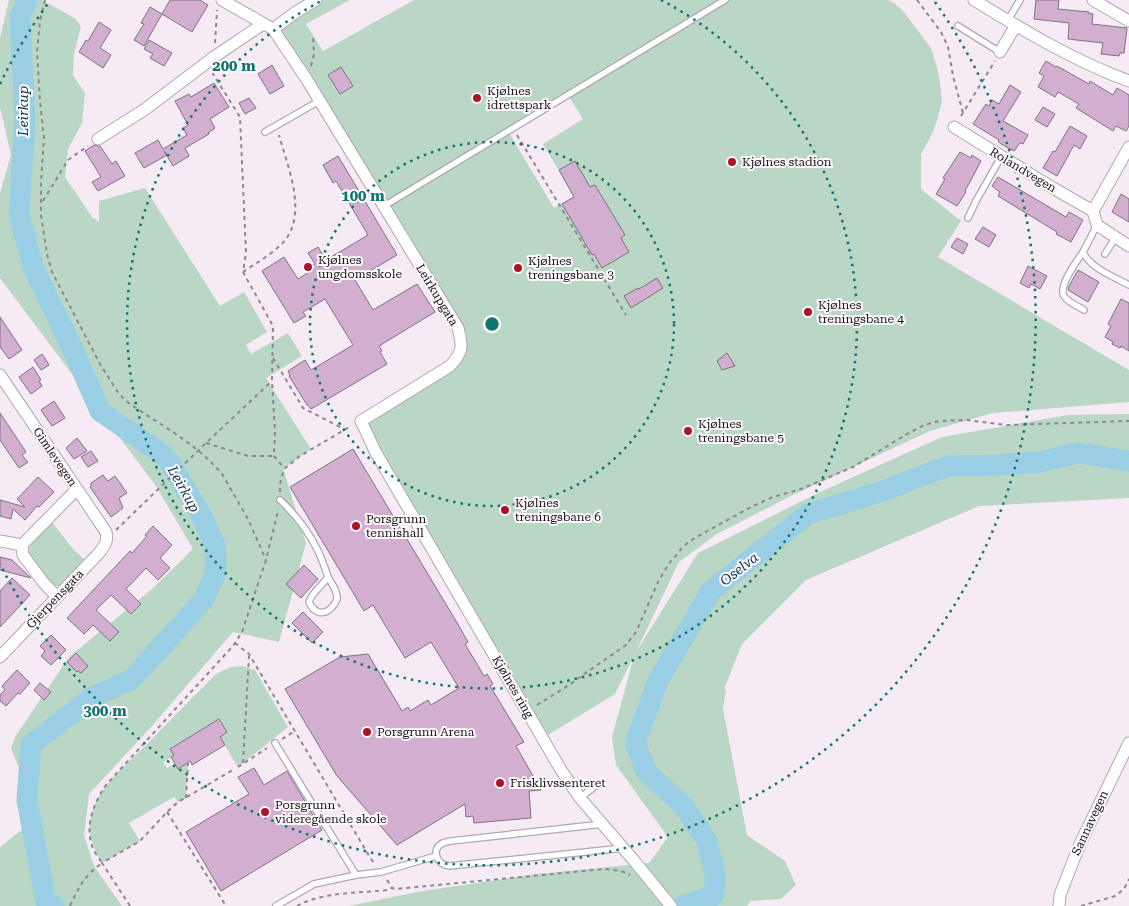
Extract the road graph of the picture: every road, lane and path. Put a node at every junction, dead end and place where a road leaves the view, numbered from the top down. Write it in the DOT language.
graph roads {
  1 [pos="45,0"];
  2 [pos="316,0"];
  3 [pos="725,0"];
  4 [pos="917,0"];
  5 [pos="1020,0"];
  6 [pos="1093,0"];
  7 [pos="981,2"];
  8 [pos="220,5"];
  9 [pos="1129,21"];
  10 [pos="1012,23"];
  11 [pos="268,26"];
  12 [pos="958,26"];
  13 [pos="313,37"];
  14 [pos="1000,52"];
  15 [pos="214,57"];
  16 [pos="307,80"];
  17 [pos="1129,81"];
  18 [pos="318,101"];
  19 [pos="963,112"];
  20 [pos="276,126"];
  21 [pos="954,127"];
  22 [pos="512,128"];
  23 [pos="265,132"];
  24 [pos="98,139"];
  25 [pos="1129,147"];
  26 [pos="1001,157"];
  27 [pos="42,203"];
  28 [pos="384,206"];
  29 [pos="1093,211"];
  30 [pos="968,218"];
  31 [pos="1097,225"];
  32 [pos="1115,238"];
  33 [pos="1129,246"];
  34 [pos="1083,252"];
  35 [pos="1105,254"];
  36 [pos="243,272"];
  37 [pos="1129,285"];
  38 [pos="1084,310"];
  39 [pos="626,314"];
  40 [pos="272,356"];
  41 [pos="0,376"];
  42 [pos="272,381"];
  43 [pos="361,421"];
  44 [pos="1129,421"];
  45 [pos="344,429"];
  46 [pos="206,443"];
  47 [pos="198,450"];
  48 [pos="274,456"];
  49 [pos="284,469"];
  50 [pos="77,489"];
  51 [pos="280,500"];
  52 [pos="107,539"];
  53 [pos="0,541"];
  54 [pos="22,545"];
  55 [pos="266,560"];
  56 [pos="328,577"];
  57 [pos="57,597"];
  58 [pos="236,642"];
  59 [pos="249,654"];
  60 [pos="0,657"];
  61 [pos="526,711"];
  62 [pos="295,731"];
  63 [pos="276,743"];
  64 [pos="1129,743"];
  65 [pos="188,763"];
  66 [pos="243,763"];
  67 [pos="238,767"];
  68 [pos="232,770"];
  69 [pos="599,783"];
  70 [pos="186,798"];
  71 [pos="580,798"];
  72 [pos="167,812"];
  73 [pos="603,824"];
  74 [pos="624,848"];
  75 [pos="436,856"];
  76 [pos="102,863"];
  77 [pos="382,872"];
  78 [pos="356,875"];
  79 [pos="635,878"];
  80 [pos="1129,879"];
  81 [pos="392,888"];
  82 [pos="669,904"];
  83 [pos="70,906"];
  84 [pos="130,906"];
  85 [pos="226,906"];
  86 [pos="276,906"];
  87 [pos="297,906"];
  88 [pos="1058,906"];
  89 [pos="1081,906"];
  1 -- 27 [label="path"];
  2 -- 11 [label="street"];
  3 -- 22 [label="lane"];
  4 -- 19 [label="path"];
  5 -- 10 [label="lane"];
  6 -- 9 [label="street"];
  7 -- 10 [label="street"];
  8 -- 11 [label="street, Leirkupgata"];
  8 -- 15 [label="path"];
  10 -- 14 [label="street"];
  10 -- 17 [label="street"];
  11 -- 15 [label="street"];
  11 -- 16 [label="street, Leirkupgata"];
  12 -- 14 [label="lane"];
  13 -- 16 [label="path"];
  14 -- 19 [label="path"];
  15 -- 24 [label="street"];
  15 -- 36 [label="path"];
  16 -- 18 [label="street, Leirkupgata"];
  18 -- 20 [label="lane"];
  18 -- 28 [label="street, Leirkupgata"];
  19 -- 21 [label="path"];
  20 -- 23 [label="lane"];
  20 -- 36 [label="path"];
  21 -- 26 [label="street, Rolandvegen"];
  22 -- 28 [label="lane"];
  22 -- 39 [label="path"];
  24 -- 27 [label="path"];
  25 -- 29 [label="street"];
  26 -- 29 [label="street, Rolandvegen"];
  26 -- 30 [label="lane"];
  27 -- 47 [label="path"];
  28 -- 43 [label="street, Leirkupgata"];
  29 -- 31 [label="street"];
  31 -- 32 [label="street"];
  31 -- 34 [label="lane"];
  32 -- 33 [label="street"];
  32 -- 35 [label="lane"];
  34 -- 37 [label="lane"];
  34 -- 38 [label="lane"];
  36 -- 40 [label="path"];
  40 -- 42 [label="path"];
  40 -- 45 [label="path"];
  41 -- 50 [label="street, Gimlevegen"];
  42 -- 46 [label="path"];
  42 -- 48 [label="path"];
  43 -- 45 [label="path"];
  43 -- 61 [label="street, Kjølnes ring"];
  44 -- 61 [label="path"];
  45 -- 49 [label="path"];
  46 -- 47 [label="path"];
  46 -- 48 [label="path"];
  47 -- 52 [label="path"];
  47 -- 55 [label="path"];
  48 -- 49 [label="path"];
  49 -- 51 [label="path"];
  50 -- 52 [label="street, Gimlevegen"];
  50 -- 54 [label="street"];
  51 -- 55 [label="path"];
  51 -- 56 [label="lane"];
  52 -- 57 [label="street, Gjerpensgata"];
  53 -- 54 [label="street"];
  54 -- 57 [label="street"];
  55 -- 58 [label="path"];
  56 -- 56 [label="lane"];
  57 -- 60 [label="street, Gjerpensgata"];
  58 -- 59 [label="path"];
  58 -- 76 [label="path"];
  59 -- 62 [label="path"];
  59 -- 66 [label="path"];
  61 -- 71 [label="street, Kjølnes ring"];
  62 -- 63 [label="path"];
  62 -- 77 [label="path"];
  63 -- 66 [label="path"];
  63 -- 78 [label="lane"];
  64 -- 88 [label="street, Sannavegen"];
  65 -- 70 [label="path"];
  66 -- 67 [label="path"];
  68 -- 70 [label="path"];
  69 -- 71 [label="lane"];
  70 -- 72 [label="path"];
  71 -- 73 [label="street, Kjølnes ring"];
  72 -- 76 [label="path"];
  72 -- 85 [label="path"];
  73 -- 74 [label="street, Kjølnes ring"];
  73 -- 75 [label="lane"];
  74 -- 75 [label="lane"];
  74 -- 82 [label="street, Kjølnes ring"];
  75 -- 77 [label="lane"];
  76 -- 83 [label="path"];
  76 -- 84 [label="path"];
  77 -- 78 [label="lane"];
  77 -- 81 [label="path"];
  78 -- 86 [label="lane"];
  79 -- 81 [label="path"];
  80 -- 89 [label="path"];
  81 -- 87 [label="path"];
}
